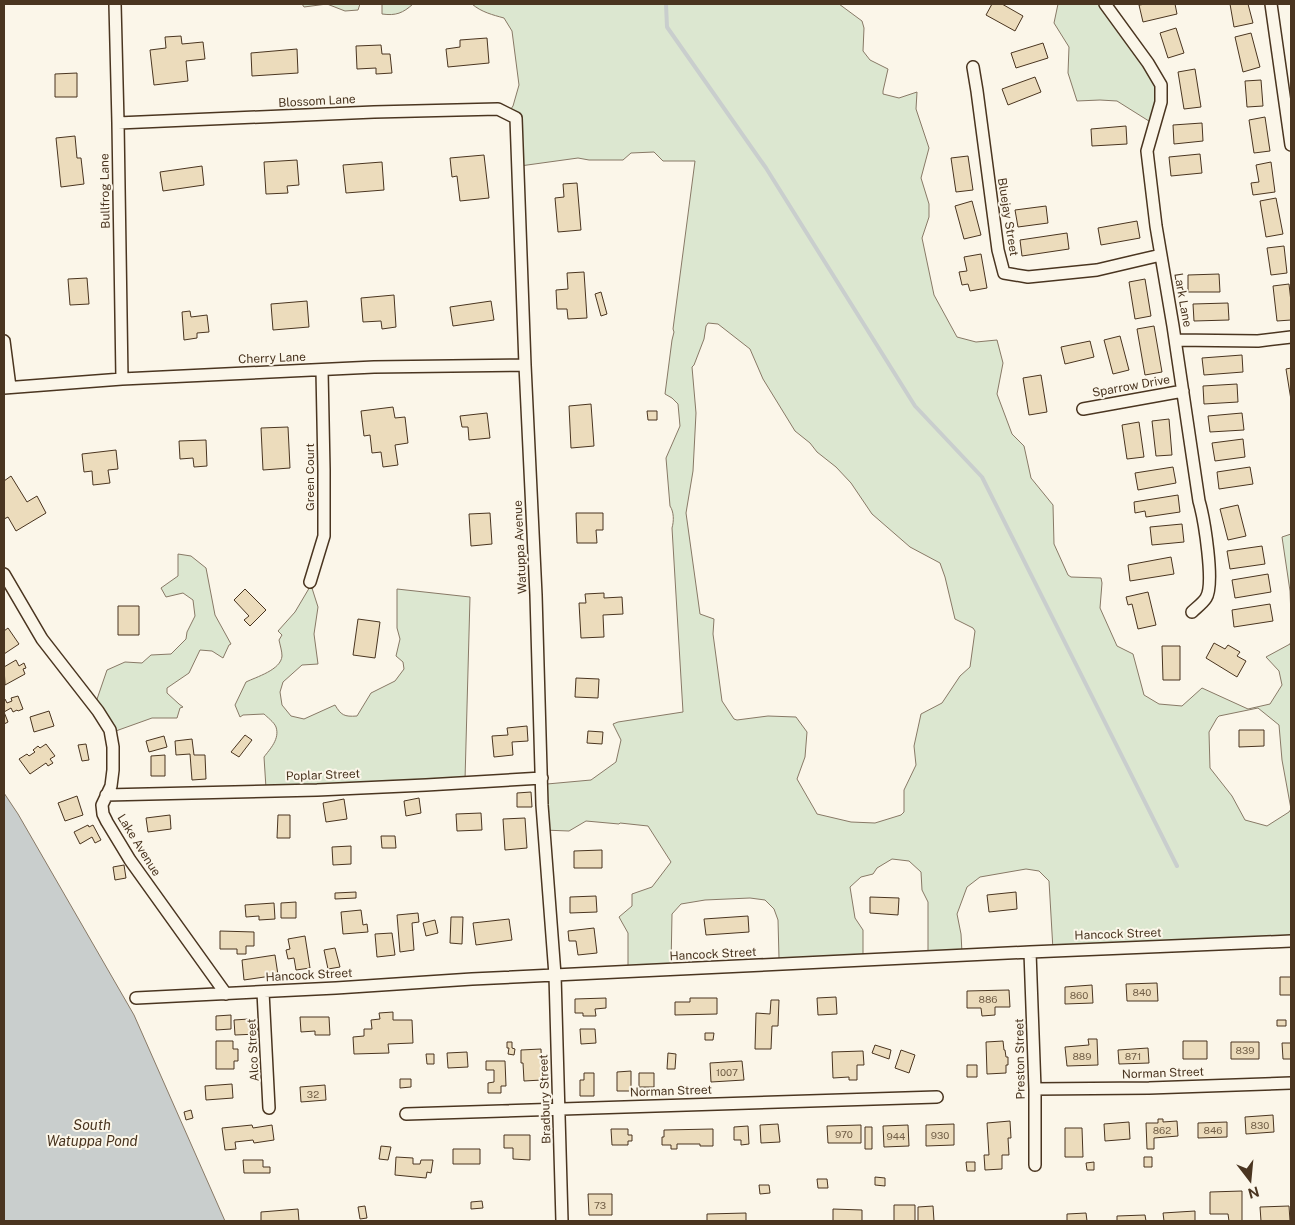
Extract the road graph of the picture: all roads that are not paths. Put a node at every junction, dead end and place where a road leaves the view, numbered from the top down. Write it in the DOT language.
graph roads {
  1 [pos="115,4"];
  2 [pos="1105,4"];
  3 [pos="1271,4"];
  4 [pos="973,67"];
  5 [pos="516,118"];
  6 [pos="118,123"];
  7 [pos="1291,145"];
  8 [pos="1161,256"];
  9 [pos="1291,337"];
  10 [pos="1175,340"];
  11 [pos="4,341"];
  12 [pos="525,365"];
  13 [pos="322,370"];
  14 [pos="122,378"];
  15 [pos="11,387"];
  16 [pos="1183,391"];
  17 [pos="1083,409"];
  18 [pos="4,574"];
  19 [pos="310,582"];
  20 [pos="1192,612"];
  21 [pos="542,778"];
  22 [pos="106,795"];
  23 [pos="1291,941"];
  24 [pos="1030,952"];
  25 [pos="555,976"];
  26 [pos="264,992"];
  27 [pos="226,994"];
  28 [pos="136,998"];
  29 [pos="1291,1083"];
  30 [pos="1035,1089"];
  31 [pos="936,1097"];
  32 [pos="269,1108"];
  33 [pos="559,1109"];
  34 [pos="406,1114"];
  35 [pos="1035,1165"];
  36 [pos="562,1221"];
  1 -- 6 [label="street, Bullfrog Lane"];
  2 -- 8 [label="street, Lark Lane"];
  3 -- 7 [label="street"];
  4 -- 8 [label="street, Bluejay Street"];
  5 -- 6 [label="street, Blossom Lane"];
  5 -- 12 [label="street, Watuppa Avenue"];
  6 -- 14 [label="street, Bullfrog Lane"];
  8 -- 10 [label="street, Lark Lane"];
  9 -- 10 [label="street"];
  10 -- 16 [label="street, Lark Lane"];
  11 -- 15 [label="street"];
  12 -- 13 [label="street, Cherry Lane"];
  12 -- 21 [label="street, Watuppa Avenue"];
  13 -- 14 [label="street, Cherry Lane"];
  13 -- 19 [label="street, Green Court"];
  14 -- 15 [label="street, Cherry Lane"];
  16 -- 17 [label="street, Sparrow Drive"];
  16 -- 20 [label="street, Lark Lane"];
  18 -- 22 [label="street, Lake Avenue"];
  21 -- 22 [label="street, Poplar Street"];
  21 -- 25 [label="street, Watuppa Avenue"];
  22 -- 27 [label="street, Lake Avenue"];
  23 -- 24 [label="street, Hancock Street"];
  24 -- 25 [label="street, Hancock Street"];
  24 -- 30 [label="street, Preston Street"];
  25 -- 26 [label="street, Hancock Street"];
  25 -- 33 [label="street, Bradbury Street"];
  26 -- 27 [label="street, Hancock Street"];
  26 -- 32 [label="street, Alco Street"];
  27 -- 28 [label="street, Hancock Street"];
  29 -- 30 [label="street, Norman Street"];
  30 -- 35 [label="street, Preston Street"];
  31 -- 33 [label="street, Norman Street"];
  33 -- 34 [label="street, Norman Street"];
  33 -- 36 [label="street, Bradbury Street"];
}
